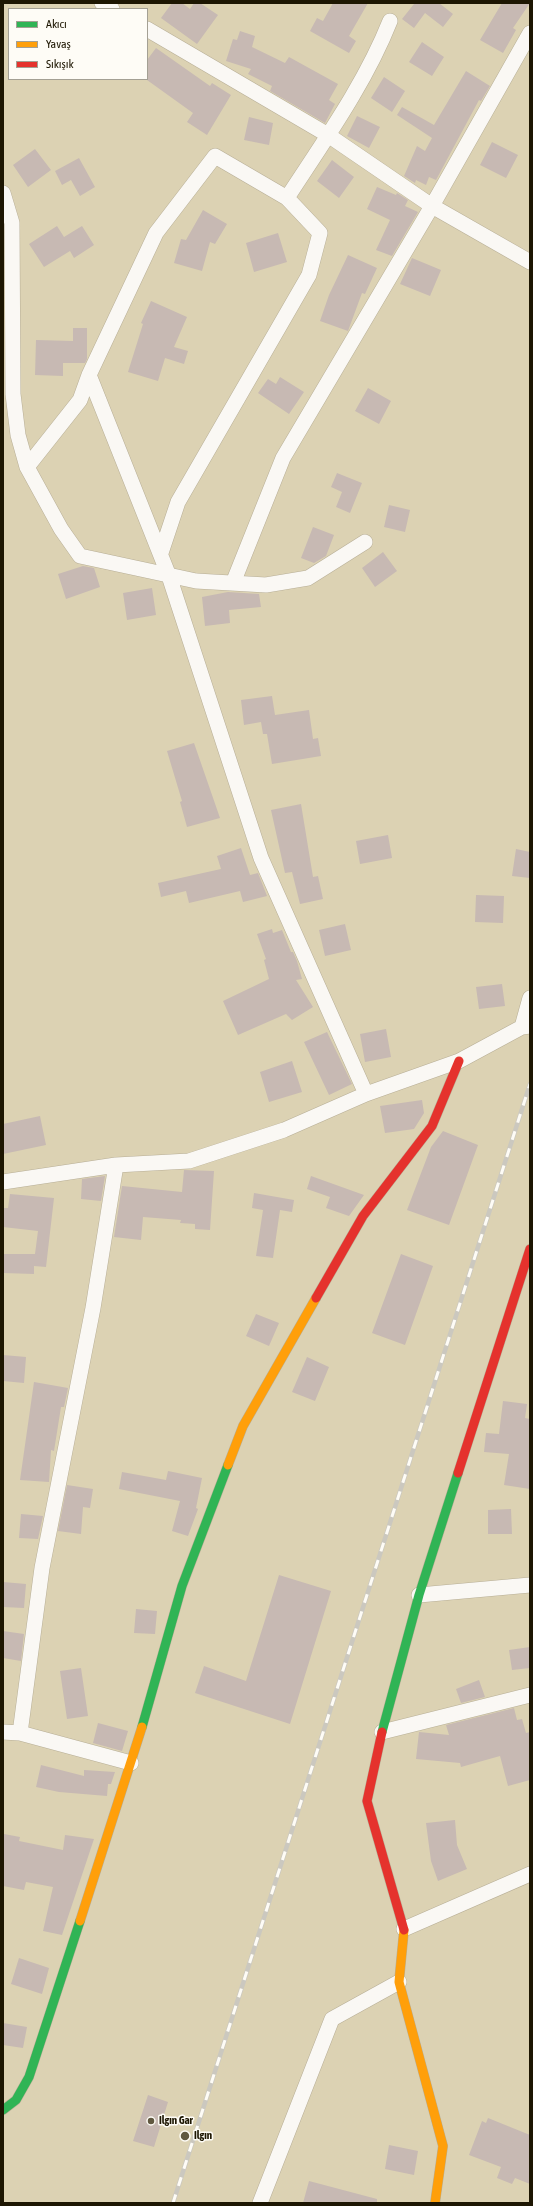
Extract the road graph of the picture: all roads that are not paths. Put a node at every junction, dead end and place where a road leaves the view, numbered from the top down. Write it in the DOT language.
graph roads {
  1 [pos="390,21"];
  2 [pos="148,30"];
  3 [pos="530,33"];
  4 [pos="328,134"];
  5 [pos="3,193"];
  6 [pos="287,198"];
  7 [pos="432,206"];
  8 [pos="8,225"];
  9 [pos="530,262"];
  10 [pos="89,375"];
  11 [pos="8,395"];
  12 [pos="27,467"];
  13 [pos="365,542"];
  14 [pos="160,553"];
  15 [pos="169,576"];
  16 [pos="233,583"];
  17 [pos="530,998"];
  18 [pos="526,1027"];
  19 [pos="459,1061"];
  20 [pos="366,1094"];
  21 [pos="116,1165"];
  22 [pos="3,1182"];
  23 [pos="530,1249"];
  24 [pos="530,1585"];
  25 [pos="419,1594"];
  26 [pos="530,1695"];
  27 [pos="3,1732"];
  28 [pos="382,1732"];
  29 [pos="20,1733"];
  30 [pos="131,1763"];
  31 [pos="530,1874"];
  32 [pos="404,1929"];
  33 [pos="399,1982"];
  34 [pos="4,2109"];
  35 [pos="260,2203"];
  36 [pos="436,2203"];
  1 -- 4 [label="street"];
  2 -- 4 [label="street"];
  3 -- 7 [label="street"];
  4 -- 6 [label="street"];
  4 -- 7 [label="street"];
  5 -- 8 [label="street"];
  6 -- 10 [label="street"];
  6 -- 14 [label="street"];
  7 -- 9 [label="street"];
  7 -- 16 [label="street"];
  8 -- 11 [label="street"];
  10 -- 12 [label="street"];
  10 -- 14 [label="street"];
  11 -- 12 [label="street"];
  12 -- 15 [label="street"];
  13 -- 16 [label="street"];
  14 -- 15 [label="street"];
  15 -- 16 [label="street"];
  15 -- 20 [label="street"];
  17 -- 18 [label="street"];
  18 -- 19 [label="street"];
  19 -- 20 [label="street"];
  19 -- 30 [label="street"];
  20 -- 21 [label="street"];
  21 -- 22 [label="street"];
  21 -- 29 [label="street"];
  23 -- 25 [label="street"];
  24 -- 25 [label="street"];
  25 -- 28 [label="street"];
  26 -- 28 [label="street"];
  27 -- 29 [label="street"];
  28 -- 32 [label="street"];
  29 -- 30 [label="street"];
  30 -- 34 [label="street"];
  31 -- 32 [label="street"];
  32 -- 33 [label="street"];
  33 -- 35 [label="street"];
  33 -- 36 [label="street"];
}
